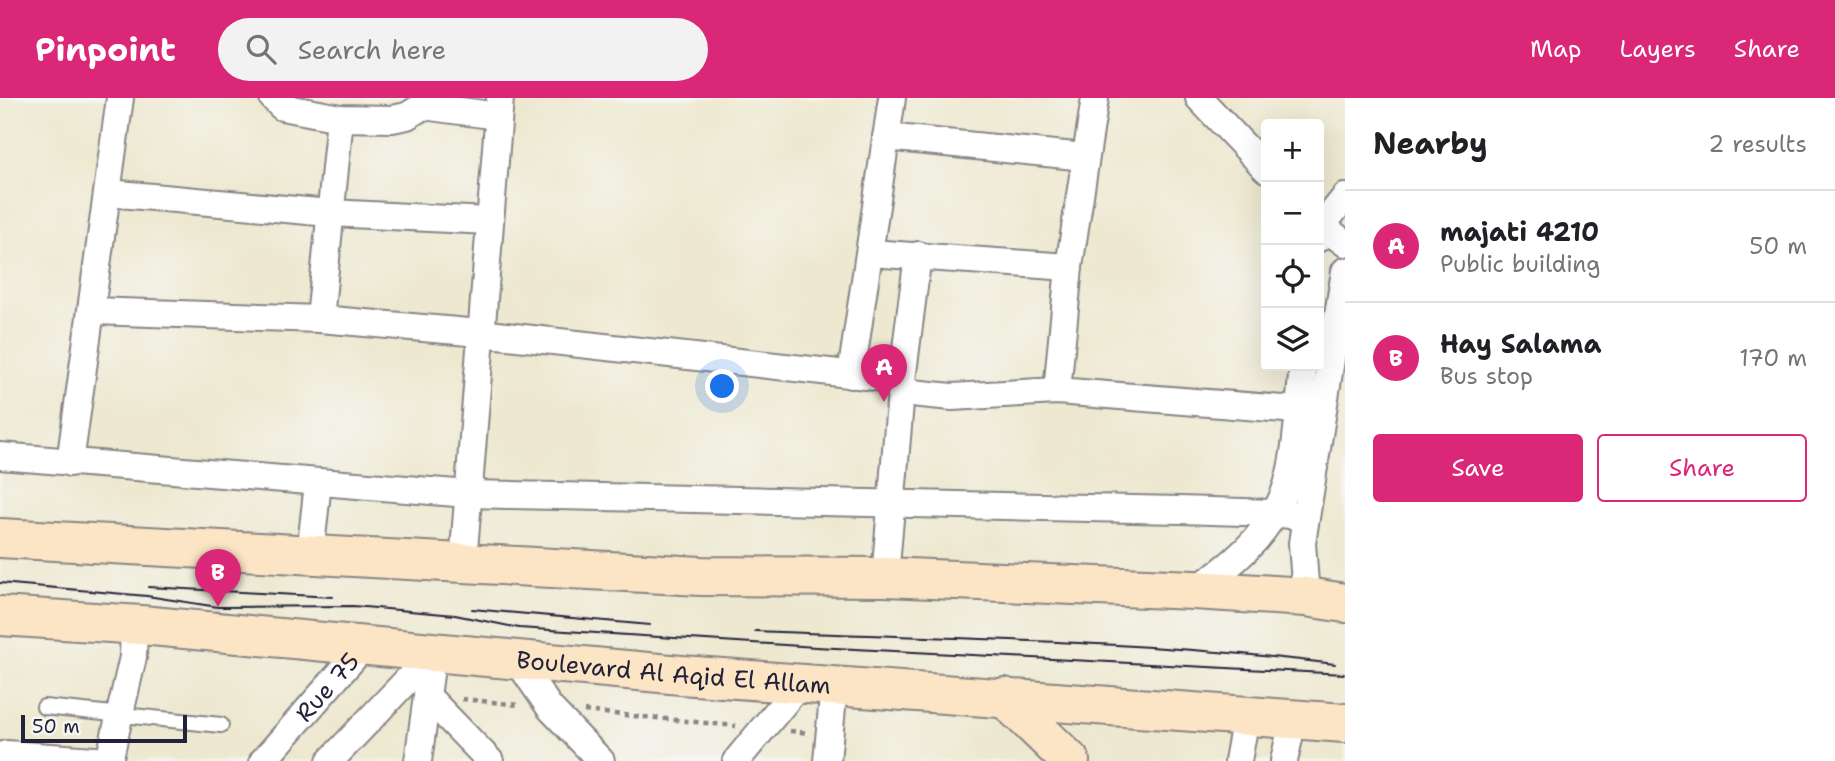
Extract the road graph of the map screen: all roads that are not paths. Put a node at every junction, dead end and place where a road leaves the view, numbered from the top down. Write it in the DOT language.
graph roads {
  1 [pos="120,98"];
  2 [pos="273,98"];
  3 [pos="892,98"];
  4 [pos="1095,98"];
  5 [pos="1199,98"];
  6 [pos="423,102"];
  7 [pos="499,107"];
  8 [pos="340,118"];
  9 [pos="886,137"];
  10 [pos="1085,156"];
  11 [pos="1261,164"];
  12 [pos="108,193"];
  13 [pos="1345,197"];
  14 [pos="330,213"];
  15 [pos="489,221"];
  16 [pos="1324,225"];
  17 [pos="1324,232"];
  18 [pos="1345,243"];
  19 [pos="870,253"];
  20 [pos="918,255"];
  21 [pos="1069,267"];
  22 [pos="1345,271"];
  23 [pos="93,311"];
  24 [pos="320,319"];
  25 [pos="480,333"];
  26 [pos="1304,371"];
  27 [pos="850,375"];
  28 [pos="901,386"];
  29 [pos="1057,391"];
  30 [pos="1311,410"];
  31 [pos="0,456"];
  32 [pos="70,463"];
  33 [pos="318,482"];
  34 [pos="468,494"];
  35 [pos="891,504"];
  36 [pos="1274,513"];
  37 [pos="1306,517"];
  38 [pos="0,538"];
  39 [pos="310,555"];
  40 [pos="463,563"];
  41 [pos="885,577"];
  42 [pos="1194,590"];
  43 [pos="1306,597"];
  44 [pos="1345,603"];
  45 [pos="0,616"];
  46 [pos="134,625"];
  47 [pos="364,646"];
  48 [pos="433,653"];
  49 [pos="516,660"];
  50 [pos="817,685"];
  51 [pos="427,696"];
  52 [pos="1004,697"];
  53 [pos="44,707"];
  54 [pos="120,714"];
  55 [pos="1246,716"];
  56 [pos="1345,723"];
  57 [pos="221,725"];
  58 [pos="829,748"];
  59 [pos="1288,749"];
  60 [pos="0,756"];
  61 [pos="82,760"];
  62 [pos="110,761"];
  63 [pos="263,761"];
  64 [pos="330,761"];
  65 [pos="418,761"];
  66 [pos="490,761"];
  67 [pos="601,761"];
  68 [pos="736,761"];
  69 [pos="1070,761"];
  70 [pos="1238,761"];
  1 -- 12 [label="street"];
  2 -- 8 [label="street"];
  3 -- 9 [label="street"];
  4 -- 10 [label="street"];
  5 -- 11 [label="street"];
  6 -- 7 [label="street"];
  6 -- 8 [label="street"];
  7 -- 15 [label="street"];
  8 -- 14 [label="street"];
  9 -- 10 [label="street"];
  9 -- 19 [label="street"];
  10 -- 21 [label="street"];
  12 -- 14 [label="street"];
  12 -- 23 [label="street"];
  13 -- 16 [label="street"];
  14 -- 15 [label="street"];
  14 -- 24 [label="street"];
  15 -- 25 [label="street"];
  17 -- 18 [label="street"];
  19 -- 20 [label="street"];
  19 -- 27 [label="street"];
  20 -- 21 [label="street"];
  20 -- 28 [label="street"];
  21 -- 29 [label="street"];
  22 -- 30 [label="street"];
  23 -- 24 [label="street"];
  23 -- 32 [label="street"];
  24 -- 25 [label="street"];
  25 -- 27 [label="street"];
  25 -- 34 [label="street"];
  26 -- 30 [label="street"];
  27 -- 28 [label="street"];
  28 -- 29 [label="street"];
  28 -- 35 [label="street"];
  29 -- 30 [label="street"];
  30 -- 36 [label="street"];
  30 -- 37 [label="street"];
  31 -- 32 [label="street"];
  32 -- 33 [label="street"];
  33 -- 34 [label="street"];
  33 -- 39 [label="street"];
  34 -- 35 [label="street"];
  34 -- 40 [label="street"];
  35 -- 36 [label="street"];
  35 -- 41 [label="street"];
  36 -- 37 [label="street"];
  36 -- 42 [label="street"];
  37 -- 43 [label="street"];
  38 -- 39 [label="main road"];
  39 -- 40 [label="main road"];
  40 -- 41 [label="main road"];
  41 -- 42 [label="main road"];
  42 -- 43 [label="main road"];
  43 -- 44 [label="main road"];
  45 -- 46 [label="main road, Boulevard Al Aqid El Allam"];
  46 -- 47 [label="main road, Boulevard Al Aqid El Allam"];
  46 -- 54 [label="street"];
  47 -- 48 [label="main road, Boulevard Al Aqid El Allam"];
  47 -- 63 [label="street, Rue 75"];
  48 -- 49 [label="main road, Boulevard Al Aqid El Allam"];
  48 -- 51 [label="street"];
  48 -- 64 [label="street"];
  49 -- 50 [label="main road, Boulevard Al Aqid El Allam"];
  49 -- 67 [label="street"];
  50 -- 52 [label="main road, Boulevard Al Aqid El Allam"];
  50 -- 58 [label="street"];
  50 -- 68 [label="street"];
  51 -- 65 [label="street"];
  51 -- 66 [label="street"];
  52 -- 55 [label="main road, Boulevard Al Aqid El Allam"];
  52 -- 69 [label="main road"];
  53 -- 54 [label="lane"];
  54 -- 57 [label="lane"];
  54 -- 62 [label="street"];
  55 -- 59 [label="main road, Boulevard Al Aqid El Allam"];
  55 -- 70 [label="street"];
  56 -- 59 [label="main road, Boulevard Al Aqid El Allam"];
  60 -- 61 [label="street"];
  61 -- 62 [label="street"];
}
